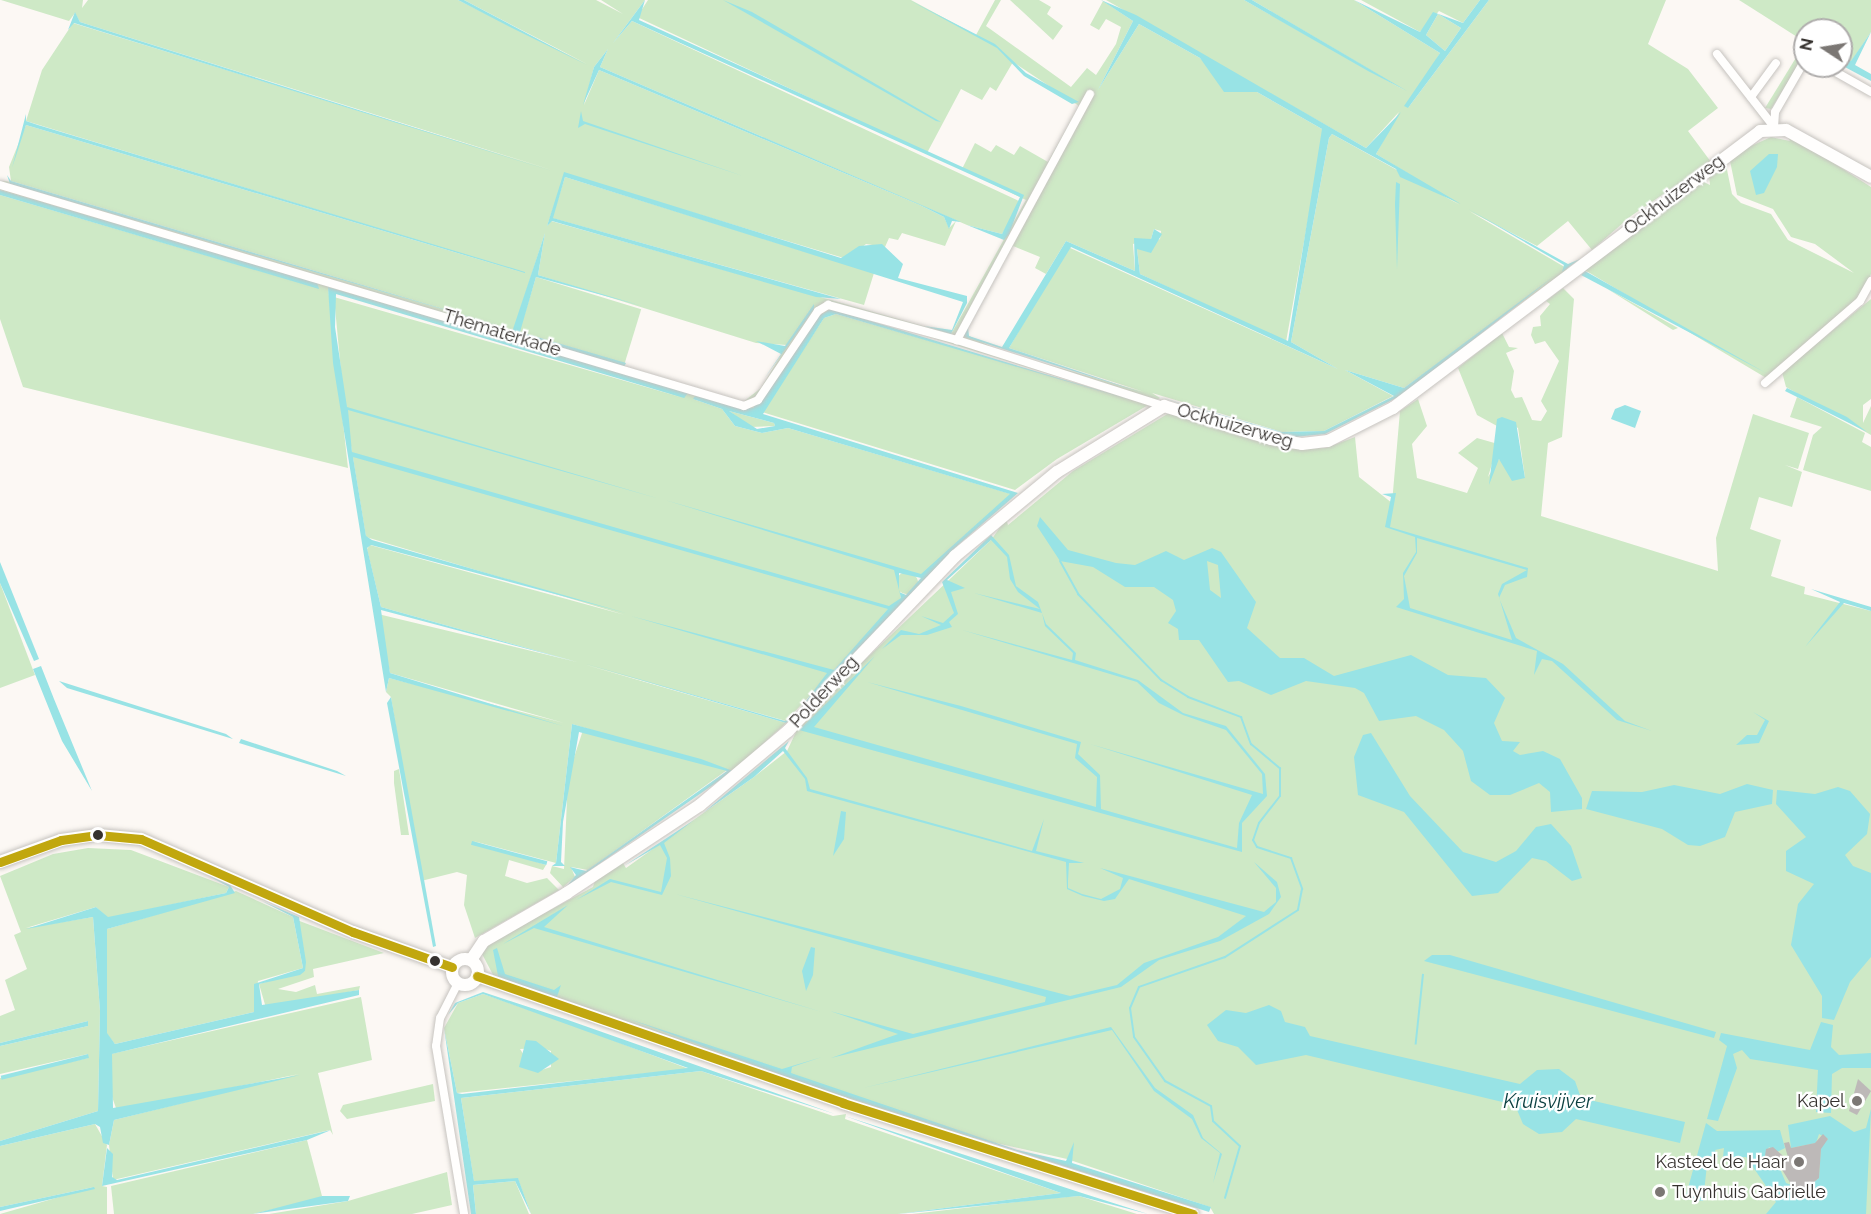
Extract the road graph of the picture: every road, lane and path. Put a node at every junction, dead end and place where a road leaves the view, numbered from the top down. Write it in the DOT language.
graph roads {
  1 [pos="1717,54"];
  2 [pos="1776,63"];
  3 [pos="1795,78"];
  4 [pos="1846,78"];
  5 [pos="1871,92"];
  6 [pos="1090,94"];
  7 [pos="1751,97"];
  8 [pos="1774,127"];
  9 [pos="1871,177"];
  10 [pos="0,185"];
  11 [pos="1871,281"];
  12 [pos="957,340"];
  13 [pos="1765,383"];
  14 [pos="1164,406"];
  15 [pos="0,862"];
  16 [pos="471,960"];
  17 [pos="452,967"];
  18 [pos="477,976"];
  19 [pos="458,983"];
  20 [pos="464,1214"];
  21 [pos="1193,1214"];
  1 -- 7 [label="street"];
  2 -- 7 [label="street"];
  3 -- 8 [label="street"];
  4 -- 5 [label="street"];
  6 -- 12 [label="street"];
  7 -- 8 [label="street"];
  8 -- 9 [label="street"];
  8 -- 14 [label="street, Ockhuizerweg"];
  10 -- 12 [label="street, Thematerkade"];
  11 -- 13 [label="street"];
  12 -- 14 [label="street, Ockhuizerweg"];
  14 -- 16 [label="street, Polderweg"];
  15 -- 17 [label="street"];
  16 -- 17 [label="street"];
  16 -- 18 [label="street"];
  17 -- 19 [label="street"];
  18 -- 19 [label="street"];
  18 -- 21 [label="street"];
  19 -- 20 [label="street"];
}
